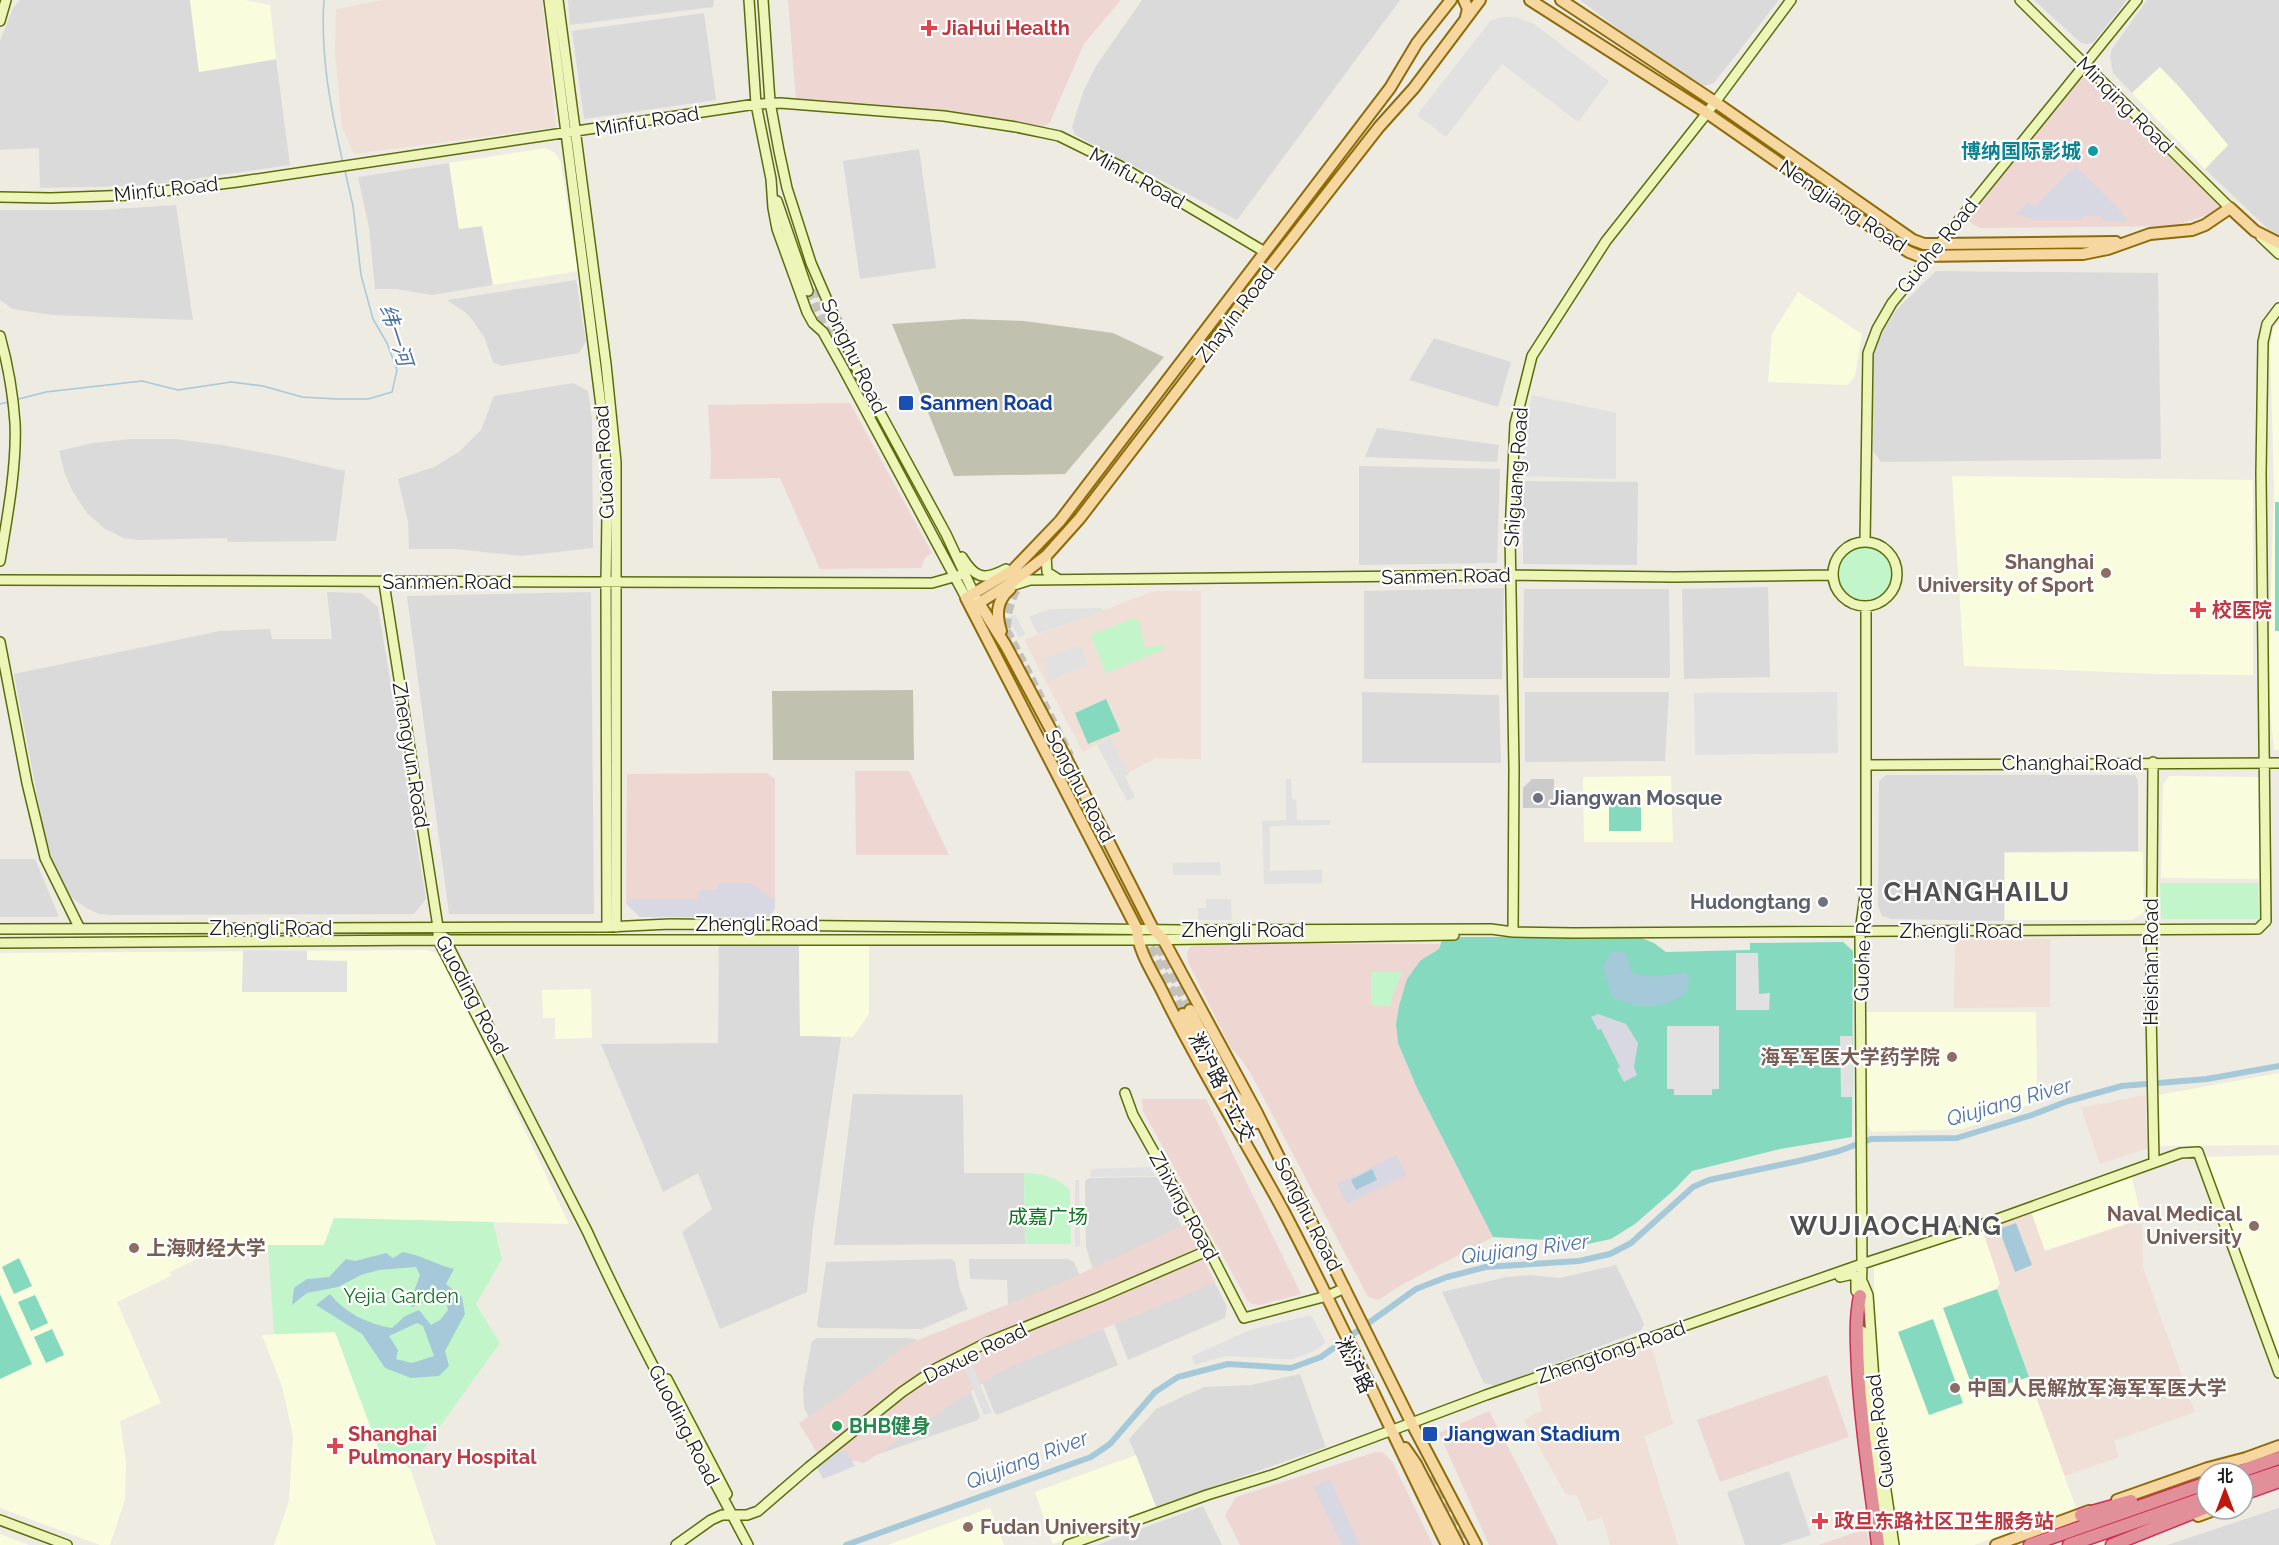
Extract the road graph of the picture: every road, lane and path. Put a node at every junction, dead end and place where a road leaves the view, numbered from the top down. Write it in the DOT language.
graph roads {
  1 [pos="6,0"];
  2 [pos="549,0"];
  3 [pos="558,0"];
  4 [pos="749,0"];
  5 [pos="763,0"];
  6 [pos="1464,0"];
  7 [pos="1480,0"];
  8 [pos="1530,0"];
  9 [pos="1561,0"];
  10 [pos="1791,0"];
  11 [pos="2020,0"];
  12 [pos="2137,0"];
  13 [pos="1450,2"];
  14 [pos="1465,20"];
  15 [pos="0,21"];
  16 [pos="2084,64"];
  17 [pos="771,102"];
  18 [pos="1715,102"];
  19 [pos="756,104"];
  20 [pos="1707,113"];
  21 [pos="570,132"];
  22 [pos="782,169"];
  23 [pos="771,178"];
  24 [pos="0,197"];
  25 [pos="2230,208"];
  26 [pos="1296,210"];
  27 [pos="1312,213"];
  28 [pos="2255,231"];
  29 [pos="2134,239"];
  30 [pos="2279,243"];
  31 [pos="1938,244"];
  32 [pos="1265,252"];
  33 [pos="2279,254"];
  34 [pos="1930,256"];
  35 [pos="1244,301"];
  36 [pos="1227,303"];
  37 [pos="2279,309"];
  38 [pos="0,336"];
  39 [pos="1202,359"];
  40 [pos="1161,390"];
  41 [pos="946,534"];
  42 [pos="1865,542"];
  43 [pos="1046,556"];
  44 [pos="0,561"];
  45 [pos="1022,561"];
  46 [pos="1033,567"];
  47 [pos="1511,575"];
  48 [pos="1832,575"];
  49 [pos="960,576"];
  50 [pos="0,580"];
  51 [pos="1060,580"];
  52 [pos="611,582"];
  53 [pos="384,583"];
  54 [pos="1018,583"];
  55 [pos="1000,591"];
  56 [pos="973,601"];
  57 [pos="1866,606"];
  58 [pos="0,642"];
  59 [pos="1005,646"];
  60 [pos="2153,762"];
  61 [pos="2265,763"];
  62 [pos="2279,763"];
  63 [pos="1866,765"];
  64 [pos="438,927"];
  65 [pos="612,927"];
  66 [pos="0,929"];
  67 [pos="80,929"];
  68 [pos="1153,929"];
  69 [pos="2151,930"];
  70 [pos="1513,932"];
  71 [pos="1860,932"];
  72 [pos="1137,934"];
  73 [pos="1163,939"];
  74 [pos="442,940"];
  75 [pos="0,943"];
  76 [pos="1125,1093"];
  77 [pos="1272,1146"];
  78 [pos="2154,1161"];
  79 [pos="1274,1194"];
  80 [pos="1209,1250"];
  81 [pos="1862,1264"];
  82 [pos="1862,1281"];
  83 [pos="1345,1288"];
  84 [pos="1792,1289"];
  85 [pos="1327,1296"];
  86 [pos="1860,1296"];
  87 [pos="1857,1317"];
  88 [pos="2279,1372"];
  89 [pos="1411,1422"];
  90 [pos="1392,1429"];
  91 [pos="2279,1446"];
  92 [pos="2279,1458"];
  93 [pos="2255,1466"];
  94 [pos="2279,1472"];
  95 [pos="2255,1480"];
  96 [pos="2279,1481"];
  97 [pos="2195,1484"];
  98 [pos="2195,1485"];
  99 [pos="2279,1486"];
  100 [pos="2255,1490"];
  101 [pos="2255,1495"];
  102 [pos="2195,1501"];
  103 [pos="2195,1512"];
  104 [pos="734,1515"];
  105 [pos="2080,1515"];
  106 [pos="2195,1517"];
  107 [pos="0,1520"];
  108 [pos="67,1545"];
  109 [pos="676,1545"];
  110 [pos="748,1545"];
  111 [pos="754,1545"];
  112 [pos="1068,1545"];
  113 [pos="1447,1545"];
  114 [pos="1458,1545"];
  115 [pos="1476,1545"];
  116 [pos="1878,1545"];
  117 [pos="1885,1545"];
  118 [pos="1894,1545"];
  119 [pos="1996,1545"];
  120 [pos="2030,1545"];
  121 [pos="2069,1545"];
  122 [pos="2112,1545"];
  1 -- 15 [label="street"];
  2 -- 21 [label="street, Guoan Road"];
  3 -- 21 [label="street, Guoan Road"];
  4 -- 19 [label="street, Songhu Road"];
  5 -- 17 [label="street, Songhu Road"];
  6 -- 14 [label="main road"];
  7 -- 14 [label="main road, Zhayin Road"];
  8 -- 20 [label="main road, Nengjiang Road"];
  9 -- 18 [label="main road, Nengjiang Road"];
  10 -- 18 [label="street, Shiguang Road"];
  11 -- 16 [label="street, Minqing Road"];
  12 -- 16 [label="street, Guohe Road"];
  13 -- 26 [label="main road, Zhayin Road"];
  14 -- 27 [label="main road, Zhayin Road"];
  16 -- 25 [label="street, Minqing Road"];
  16 -- 31 [label="street, Guohe Road"];
  17 -- 19 [label="street, Minfu Road"];
  17 -- 22 [label="street, Songhu Road"];
  17 -- 32 [label="street, Minfu Road"];
  18 -- 20 [label="street, Shiguang Road"];
  18 -- 31 [label="main road, Nengjiang Road"];
  19 -- 21 [label="street, Minfu Road"];
  19 -- 23 [label="street, Songhu Road"];
  20 -- 34 [label="main road, Nengjiang Road"];
  20 -- 47 [label="street, Shiguang Road"];
  21 -- 24 [label="street, Minfu Road"];
  21 -- 52 [label="street, Guoan Road"];
  22 -- 23 [label="street"];
  22 -- 41 [label="street, Songhu Road"];
  23 -- 49 [label="street, Songhu Road"];
  25 -- 28 [label="main road"];
  25 -- 29 [label="main road, Nengjiang Road"];
  26 -- 27 [label="main road"];
  26 -- 32 [label="main road, Zhayin Road"];
  27 -- 35 [label="main road, Zhayin Road"];
  28 -- 30 [label="main road"];
  28 -- 33 [label="street"];
  29 -- 31 [label="main road, Nengjiang Road"];
  29 -- 34 [label="main road, Nengjiang Road"];
  31 -- 34 [label="street, Guohe Road"];
  32 -- 36 [label="main road, Zhayin Road"];
  34 -- 42 [label="street, Guohe Road"];
  35 -- 36 [label="main road"];
  35 -- 39 [label="main road, Zhayin Road"];
  36 -- 40 [label="main road, Zhayin Road"];
  37 -- 61 [label="street"];
  38 -- 44 [label="street"];
  39 -- 40 [label="main road"];
  39 -- 43 [label="main road, Zhayin Road"];
  40 -- 45 [label="main road, Zhayin Road"];
  41 -- 45 [label="street"];
  41 -- 49 [label="street, Songhu Road"];
  42 -- 48 [label="street"];
  42 -- 57 [label="street"];
  43 -- 46 [label="main road, Zhayin Road"];
  43 -- 51 [label="street"];
  45 -- 56 [label="main road, Zhayin Road"];
  46 -- 54 [label="main road"];
  46 -- 55 [label="main road, Zhayin Road"];
  47 -- 48 [label="street, Sanmen Road"];
  47 -- 51 [label="street, Sanmen Road"];
  47 -- 70 [label="street, Shiguang Road"];
  48 -- 57 [label="street"];
  49 -- 52 [label="street, Sanmen Road"];
  49 -- 56 [label="street, Songhu Road"];
  50 -- 53 [label="street, Sanmen Road"];
  51 -- 54 [label="street, Sanmen Road"];
  52 -- 53 [label="street, Sanmen Road"];
  52 -- 65 [label="street, Guoan Road"];
  53 -- 64 [label="street, Zhengyun Road"];
  54 -- 55 [label="street, Sanmen Road"];
  54 -- 59 [label="main road"];
  55 -- 56 [label="main road, Zhayin Road"];
  56 -- 59 [label="main road, Songhu Road"];
  56 -- 72 [label="main road, Songhu Road"];
  57 -- 63 [label="street, Guohe Road"];
  58 -- 67 [label="street"];
  59 -- 68 [label="main road, Songhu Road"];
  60 -- 61 [label="street, Changhai Road"];
  60 -- 63 [label="street, Changhai Road"];
  60 -- 69 [label="street, Heishan Road"];
  61 -- 62 [label="street, Changhai Road"];
  61 -- 69 [label="street, Zhengli Road"];
  63 -- 71 [label="street, Guohe Road"];
  64 -- 65 [label="street, Zhengli Road"];
  64 -- 67 [label="street, Zhengli Road"];
  64 -- 74 [label="street, Guoding Road"];
  65 -- 72 [label="street, Zhengli Road"];
  66 -- 67 [label="street, Zhengli Road"];
  68 -- 70 [label="street, Zhengli Road"];
  68 -- 72 [label="street, Zhengli Road"];
  68 -- 73 [label="main road, Songhu Road"];
  69 -- 71 [label="street, Zhengli Road"];
  69 -- 78 [label="street, Heishan Road"];
  70 -- 71 [label="street, Zhengli Road"];
  70 -- 73 [label="street, Zhengli Road"];
  71 -- 81 [label="street, Guohe Road"];
  72 -- 73 [label="street, Zhengli Road"];
  72 -- 74 [label="street, Zhengli Road"];
  72 -- 79 [label="main road, Songhu Road"];
  73 -- 77 [label="main road, Songhu Road"];
  74 -- 75 [label="street, Zhengli Road"];
  74 -- 104 [label="street, Guoding Road"];
  76 -- 80 [label="street, Zhixing Road"];
  77 -- 79 [label="main road, 淞沪路下立交"];
  77 -- 83 [label="main road, Songhu Road"];
  78 -- 81 [label="street, Zhengtong Road"];
  78 -- 88 [label="street, Zhengtong Road"];
  79 -- 85 [label="main road, Songhu Road"];
  80 -- 85 [label="street, Zhixing Road"];
  80 -- 104 [label="street, Daxue Road"];
  81 -- 82 [label="street, Guohe Road"];
  81 -- 84 [label="street, Zhengtong Road"];
  82 -- 86 [label="street, Guohe Road"];
  82 -- 118 [label="street, Guohe Road"];
  83 -- 85 [label="street"];
  83 -- 89 [label="main road, Songhu Road"];
  84 -- 87 [label="street"];
  84 -- 89 [label="street, Zhengtong Road"];
  85 -- 90 [label="main road, Songhu Road"];
  86 -- 87 [label="highway"];
  86 -- 117 [label="street, Guohe Road"];
  87 -- 116 [label="highway"];
  89 -- 90 [label="street, Zhengtong Road"];
  89 -- 115 [label="main road, Songhu Road"];
  90 -- 112 [label="street, Zhengtong Road"];
  90 -- 113 [label="main road, Songhu Road"];
  90 -- 114 [label="main road"];
  91 -- 105 [label="main road"];
  92 -- 93 [label="highway"];
  94 -- 95 [label="highway"];
  96 -- 100 [label="highway"];
  97 -- 105 [label="highway"];
  98 -- 120 [label="highway"];
  99 -- 101 [label="main road"];
  102 -- 121 [label="highway"];
  103 -- 122 [label="highway"];
  104 -- 109 [label="street, Daxue Road"];
  104 -- 110 [label="street, Guoding Road"];
  104 -- 111 [label="street, Guoding Road"];
  105 -- 119 [label="main road"];
  106 -- 122 [label="main road"];
  107 -- 108 [label="street"];
}
